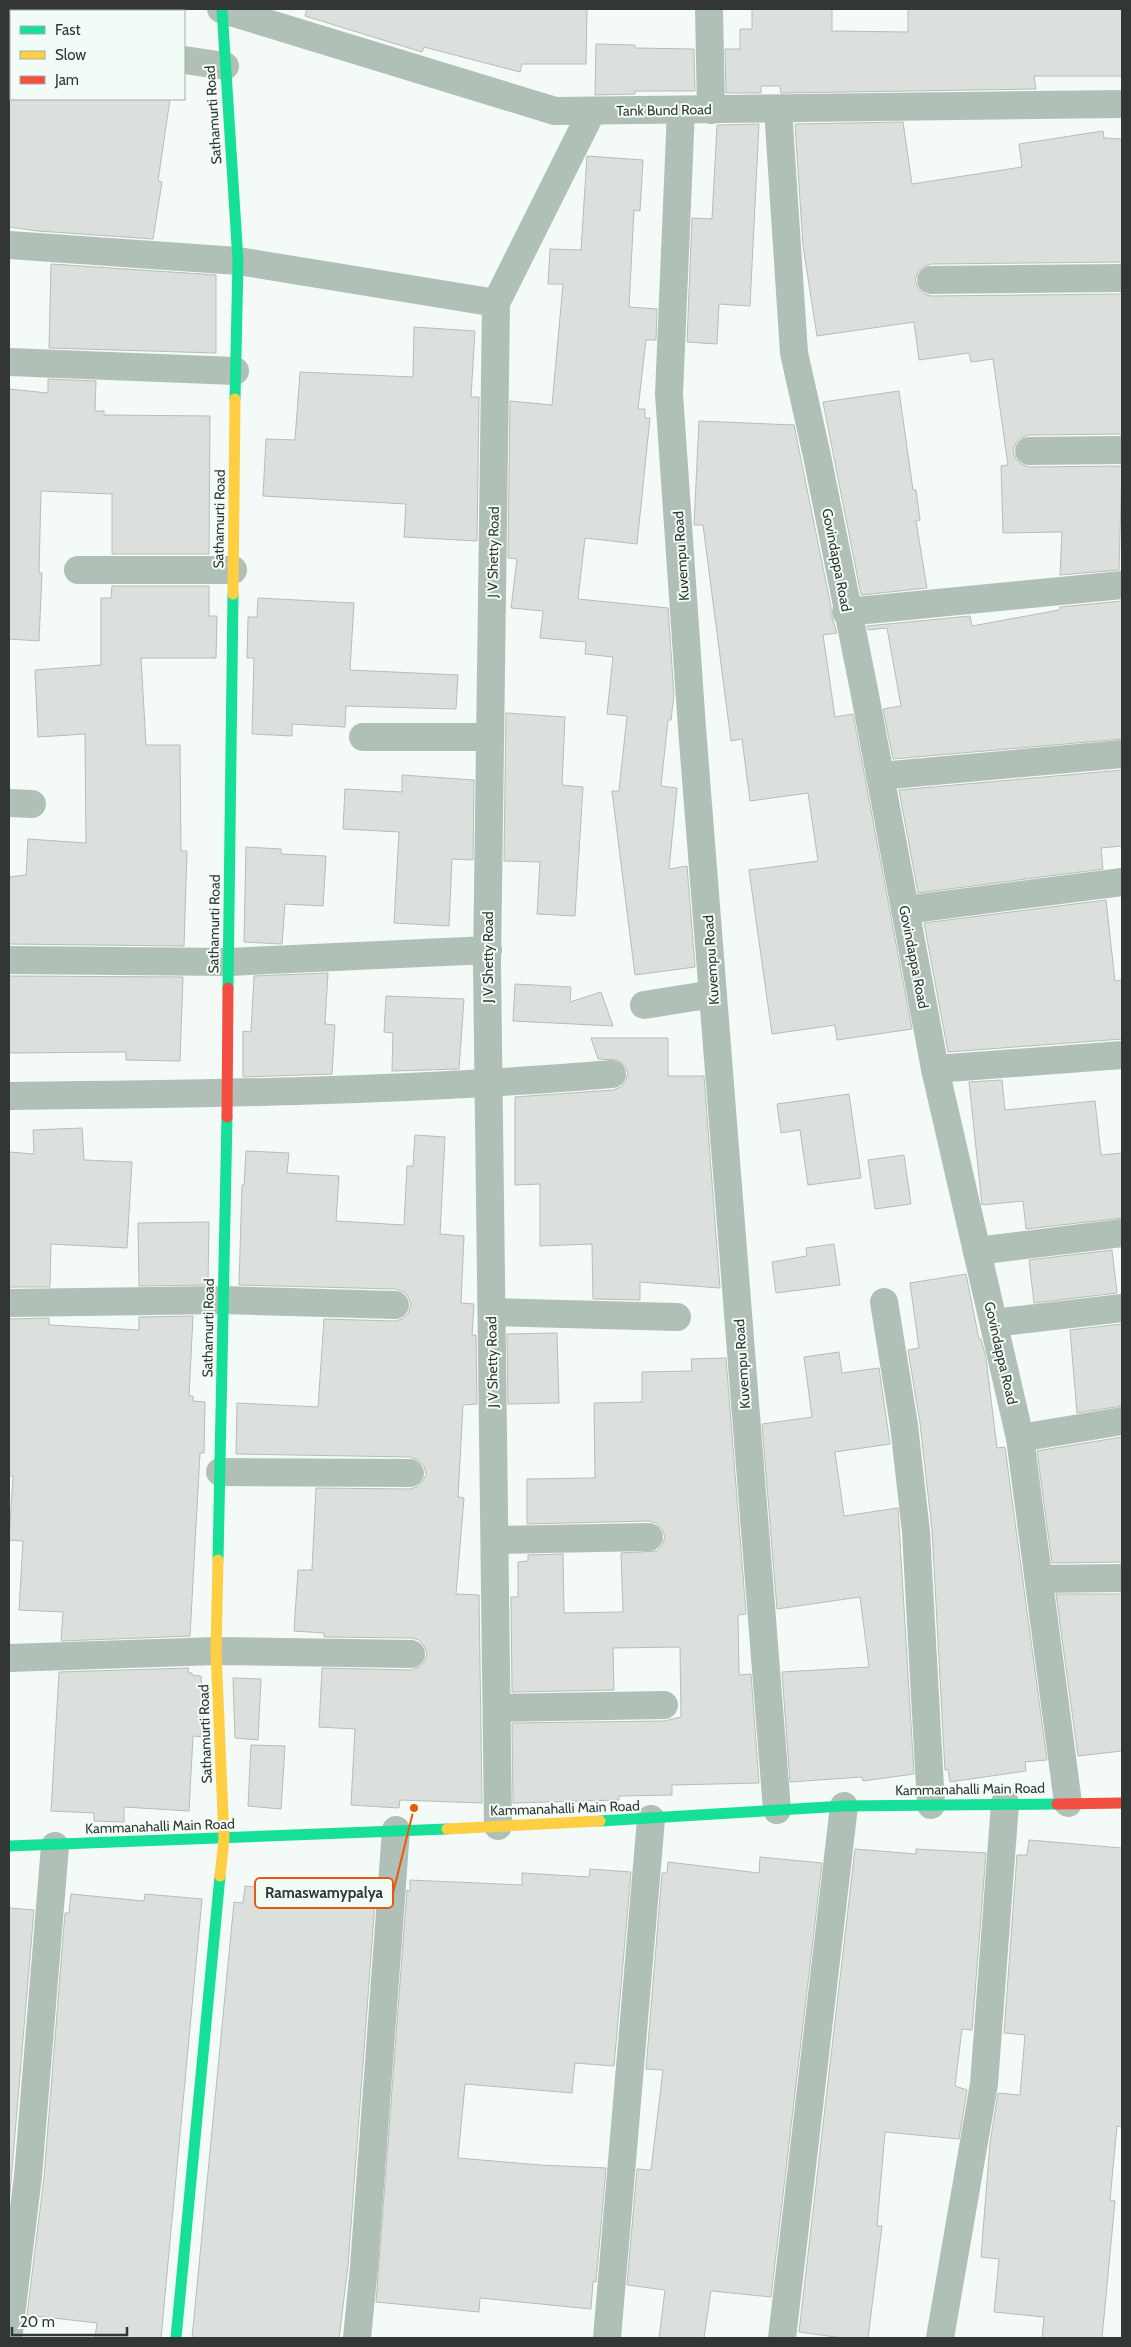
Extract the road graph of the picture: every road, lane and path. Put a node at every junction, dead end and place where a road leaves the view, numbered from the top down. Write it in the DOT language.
graph roads {
  1 [pos="221,9"];
  2 [pos="709,9"];
  3 [pos="185,60"];
  4 [pos="225,66"];
  5 [pos="1122,104"];
  6 [pos="778,109"];
  7 [pos="681,110"];
  8 [pos="711,110"];
  9 [pos="592,111"];
  10 [pos="9,245"];
  11 [pos="238,261"];
  12 [pos="1122,278"];
  13 [pos="931,280"];
  14 [pos="496,303"];
  15 [pos="9,362"];
  16 [pos="235,371"];
  17 [pos="1122,450"];
  18 [pos="1029,451"];
  19 [pos="78,570"];
  20 [pos="233,570"];
  21 [pos="1122,585"];
  22 [pos="846,612"];
  23 [pos="363,737"];
  24 [pos="490,737"];
  25 [pos="1122,754"];
  26 [pos="880,776"];
  27 [pos="1122,882"];
  28 [pos="905,910"];
  29 [pos="488,950"];
  30 [pos="9,960"];
  31 [pos="229,962"];
  32 [pos="713,994"];
  33 [pos="644,1004"];
  34 [pos="1122,1055"];
  35 [pos="935,1069"];
  36 [pos="612,1074"];
  37 [pos="488,1085"];
  38 [pos="227,1094"];
  39 [pos="9,1096"];
  40 [pos="1122,1233"];
  41 [pos="978,1251"];
  42 [pos="223,1300"];
  43 [pos="884,1302"];
  44 [pos="9,1303"];
  45 [pos="395,1305"];
  46 [pos="1122,1308"];
  47 [pos="492,1312"];
  48 [pos="676,1317"];
  49 [pos="994,1323"];
  50 [pos="1122,1421"];
  51 [pos="1020,1438"];
  52 [pos="220,1472"];
  53 [pos="410,1473"];
  54 [pos="649,1537"];
  55 [pos="495,1540"];
  56 [pos="1122,1578"];
  57 [pos="1039,1579"];
  58 [pos="216,1651"];
  59 [pos="411,1654"];
  60 [pos="9,1658"];
  61 [pos="664,1705"];
  62 [pos="497,1708"];
  63 [pos="1005,1803"];
  64 [pos="1068,1803"];
  65 [pos="1122,1804"];
  66 [pos="931,1805"];
  67 [pos="844,1806"];
  68 [pos="777,1810"];
  69 [pos="651,1819"];
  70 [pos="498,1826"];
  71 [pos="396,1830"];
  72 [pos="224,1839"];
  73 [pos="9,1846"];
  74 [pos="55,1846"];
  75 [pos="19,2175"];
  76 [pos="9,2332"];
  77 [pos="176,2338"];
  78 [pos="357,2338"];
  79 [pos="607,2338"];
  80 [pos="782,2338"];
  81 [pos="940,2338"];
  1 -- 4 [label="street, Sathamurti Road"];
  1 -- 9 [label="street, Tank Bund Road"];
  2 -- 8 [label="street"];
  3 -- 4 [label="street"];
  4 -- 11 [label="street, Sathamurti Road"];
  5 -- 6 [label="street, Tank Bund Road"];
  6 -- 8 [label="street, Tank Bund Road"];
  6 -- 22 [label="street, Govindappa Road"];
  7 -- 8 [label="street, Tank Bund Road"];
  7 -- 9 [label="street, Tank Bund Road"];
  7 -- 32 [label="street, Kuvempu Road"];
  9 -- 14 [label="street, J V Shetty Road"];
  10 -- 11 [label="street"];
  11 -- 14 [label="street"];
  11 -- 16 [label="street, Sathamurti Road"];
  12 -- 13 [label="street"];
  14 -- 24 [label="street, J V Shetty Road"];
  15 -- 16 [label="street"];
  16 -- 20 [label="street, Sathamurti Road"];
  17 -- 18 [label="street"];
  19 -- 20 [label="street"];
  20 -- 31 [label="street, Sathamurti Road"];
  21 -- 22 [label="street"];
  22 -- 26 [label="street, Govindappa Road"];
  23 -- 24 [label="street"];
  24 -- 29 [label="street, J V Shetty Road"];
  25 -- 26 [label="street"];
  26 -- 28 [label="street, Govindappa Road"];
  27 -- 28 [label="street"];
  28 -- 35 [label="street, Govindappa Road"];
  29 -- 31 [label="street"];
  29 -- 37 [label="street, J V Shetty Road"];
  30 -- 31 [label="street"];
  31 -- 38 [label="street, Sathamurti Road"];
  32 -- 33 [label="street"];
  32 -- 68 [label="street, Kuvempu Road"];
  34 -- 35 [label="street"];
  35 -- 41 [label="street, Govindappa Road"];
  36 -- 37 [label="street"];
  37 -- 38 [label="street"];
  37 -- 47 [label="street, J V Shetty Road"];
  38 -- 39 [label="street"];
  38 -- 42 [label="street, Sathamurti Road"];
  40 -- 41 [label="street"];
  41 -- 49 [label="street, Govindappa Road"];
  42 -- 44 [label="street"];
  42 -- 45 [label="street"];
  42 -- 52 [label="street, Sathamurti Road"];
  43 -- 66 [label="street"];
  46 -- 49 [label="street"];
  47 -- 48 [label="street"];
  47 -- 55 [label="street, J V Shetty Road"];
  49 -- 51 [label="street, Govindappa Road"];
  50 -- 51 [label="street"];
  51 -- 57 [label="street, Govindappa Road"];
  52 -- 53 [label="street"];
  52 -- 58 [label="street, Sathamurti Road"];
  54 -- 55 [label="street"];
  55 -- 62 [label="street, J V Shetty Road"];
  56 -- 57 [label="street"];
  57 -- 64 [label="street, Govindappa Road"];
  58 -- 59 [label="street"];
  58 -- 60 [label="street"];
  58 -- 72 [label="street, Sathamurti Road"];
  61 -- 62 [label="street"];
  62 -- 70 [label="street, J V Shetty Road"];
  63 -- 64 [label="street, Kammanahalli Main Road"];
  63 -- 66 [label="street, Kammanahalli Main Road"];
  63 -- 81 [label="street"];
  64 -- 65 [label="street, Kammanahalli Main Road"];
  66 -- 67 [label="street, Kammanahalli Main Road"];
  67 -- 68 [label="street, Kammanahalli Main Road"];
  67 -- 80 [label="street"];
  68 -- 69 [label="street, Kammanahalli Main Road"];
  69 -- 70 [label="street, Kammanahalli Main Road"];
  69 -- 79 [label="street"];
  70 -- 71 [label="street, Kammanahalli Main Road"];
  71 -- 72 [label="street, Kammanahalli Main Road"];
  71 -- 78 [label="street"];
  72 -- 74 [label="street, Kammanahalli Main Road"];
  72 -- 77 [label="street, Sathamurti Road"];
  73 -- 74 [label="street, Kammanahalli Main Road"];
  74 -- 75 [label="street"];
  75 -- 76 [label="street"];
}
